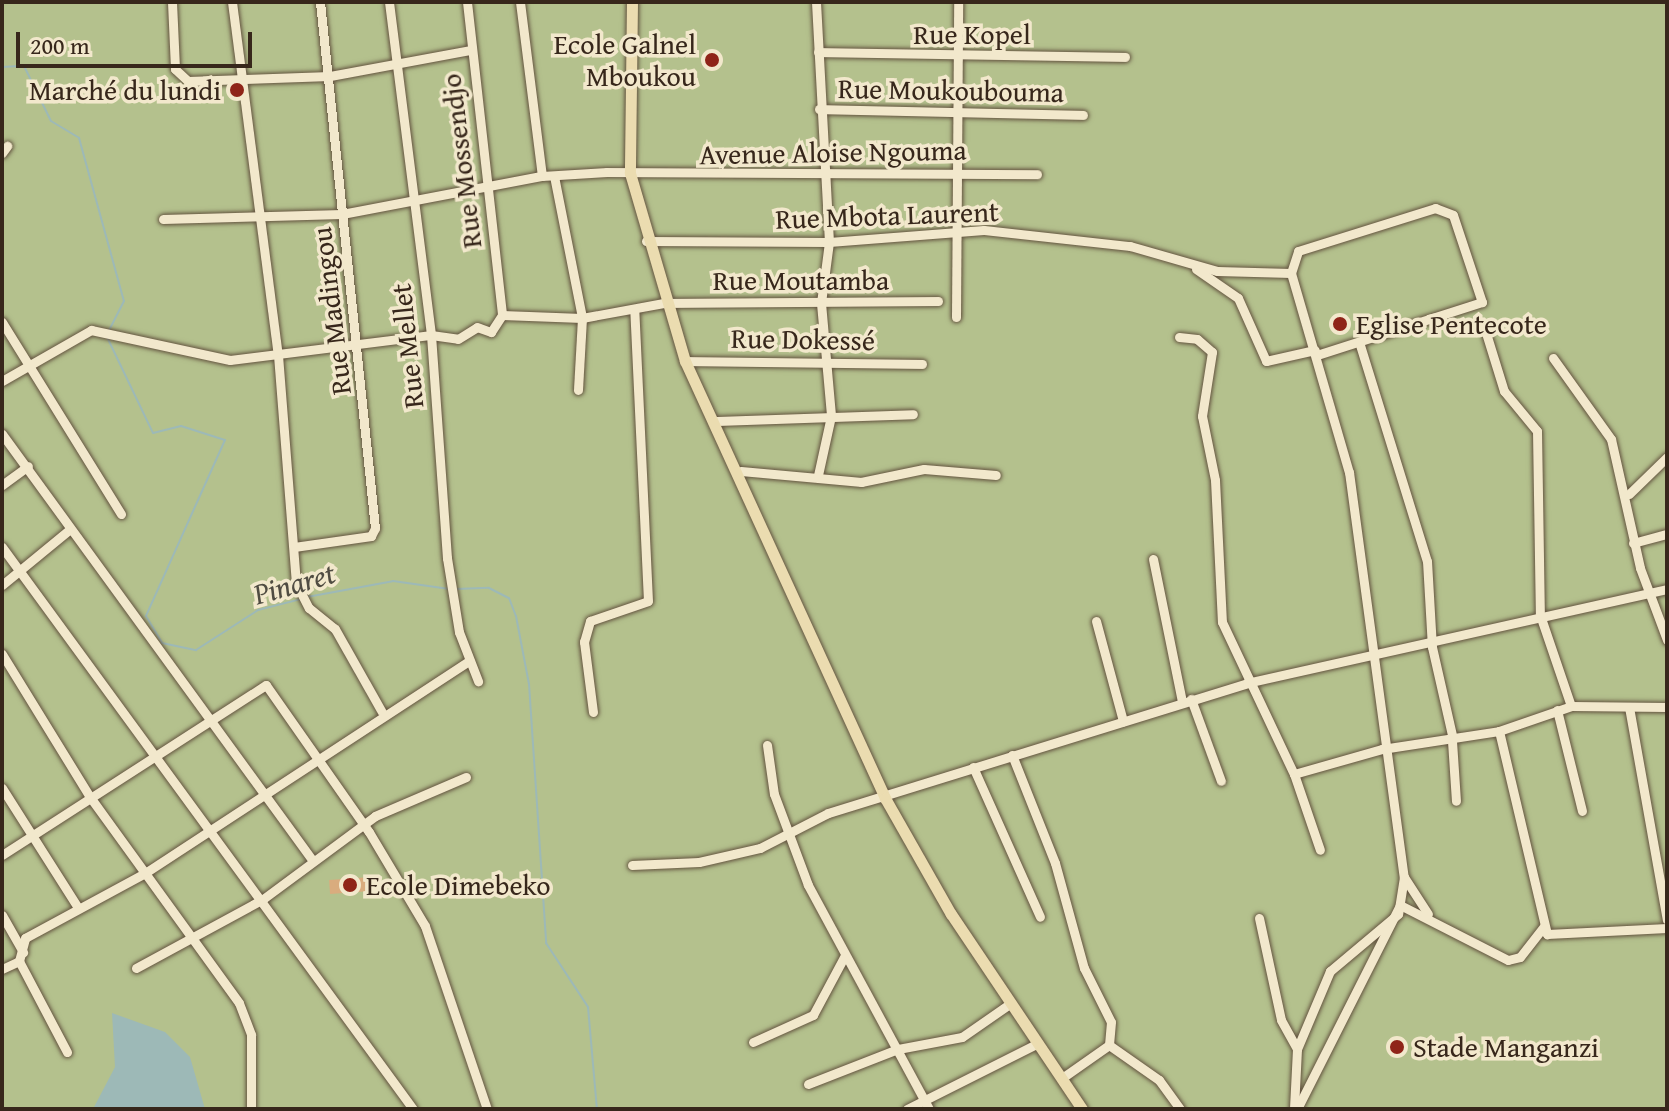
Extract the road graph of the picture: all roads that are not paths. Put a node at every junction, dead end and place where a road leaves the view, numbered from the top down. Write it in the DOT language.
graph roads {
  1 [pos="172,2"];
  2 [pos="232,2"];
  3 [pos="320,2"];
  4 [pos="389,2"];
  5 [pos="467,2"];
  6 [pos="520,2"];
  7 [pos="632,2"];
  8 [pos="816,2"];
  9 [pos="958,2"];
  10 [pos="470,50"];
  11 [pos="818,52"];
  12 [pos="1125,57"];
  13 [pos="962,58"];
  14 [pos="395,63"];
  15 [pos="241,76"];
  16 [pos="330,76"];
  17 [pos="819,109"];
  18 [pos="952,109"];
  19 [pos="1083,115"];
  20 [pos="960,170"];
  21 [pos="630,173"];
  22 [pos="820,173"];
  23 [pos="1037,174"];
  24 [pos="542,176"];
  25 [pos="554,176"];
  26 [pos="484,188"];
  27 [pos="409,203"];
  28 [pos="342,214"];
  29 [pos="255,215"];
  30 [pos="163,219"];
  31 [pos="960,234"];
  32 [pos="646,241"];
  33 [pos="829,242"];
  34 [pos="1188,264"];
  35 [pos="1291,273"];
  36 [pos="938,301"];
  37 [pos="664,303"];
  38 [pos="821,303"];
  39 [pos="634,309"];
  40 [pos="502,315"];
  41 [pos="956,317"];
  42 [pos="582,318"];
  43 [pos="2,322"];
  44 [pos="1486,333"];
  45 [pos="431,335"];
  46 [pos="1179,337"];
  47 [pos="1360,345"];
  48 [pos="359,346"];
  49 [pos="1316,353"];
  50 [pos="278,355"];
  51 [pos="1553,358"];
  52 [pos="825,359"];
  53 [pos="685,361"];
  54 [pos="922,364"];
  55 [pos="27,365"];
  56 [pos="2,381"];
  57 [pos="578,390"];
  58 [pos="913,414"];
  59 [pos="831,416"];
  60 [pos="717,421"];
  61 [pos="2,434"];
  62 [pos="1667,457"];
  63 [pos="28,466"];
  64 [pos="741,471"];
  65 [pos="818,475"];
  66 [pos="996,475"];
  67 [pos="2,485"];
  68 [pos="1629,494"];
  69 [pos="121,514"];
  70 [pos="69,530"];
  71 [pos="1667,534"];
  72 [pos="1633,543"];
  73 [pos="2,547"];
  74 [pos="294,547"];
  75 [pos="1153,559"];
  76 [pos="23,574"];
  77 [pos="2,585"];
  78 [pos="1667,589"];
  79 [pos="1648,594"];
  80 [pos="1540,615"];
  81 [pos="1096,621"];
  82 [pos="1667,640"];
  83 [pos="1432,647"];
  84 [pos="2,654"];
  85 [pos="1375,656"];
  86 [pos="469,661"];
  87 [pos="478,681"];
  88 [pos="1247,683"];
  89 [pos="1186,700"];
  90 [pos="1571,706"];
  91 [pos="1629,707"];
  92 [pos="1667,707"];
  93 [pos="1557,710"];
  94 [pos="382,712"];
  95 [pos="593,712"];
  96 [pos="210,715"];
  97 [pos="1123,721"];
  98 [pos="1499,731"];
  99 [pos="1452,738"];
  100 [pos="767,745"];
  101 [pos="1382,749"];
  102 [pos="156,754"];
  103 [pos="1012,755"];
  104 [pos="319,761"];
  105 [pos="973,767"];
  106 [pos="1294,774"];
  107 [pos="466,777"];
  108 [pos="1221,781"];
  109 [pos="2,788"];
  110 [pos="262,792"];
  111 [pos="90,797"];
  112 [pos="885,798"];
  113 [pos="1456,801"];
  114 [pos="1582,811"];
  115 [pos="209,828"];
  116 [pos="366,829"];
  117 [pos="791,829"];
  118 [pos="37,837"];
  119 [pos="1320,850"];
  120 [pos="2,855"];
  121 [pos="313,861"];
  122 [pos="632,865"];
  123 [pos="145,873"];
  124 [pos="1404,877"];
  125 [pos="263,899"];
  126 [pos="77,906"];
  127 [pos="1398,914"];
  128 [pos="2,915"];
  129 [pos="1429,916"];
  130 [pos="1040,917"];
  131 [pos="1259,918"];
  132 [pos="1667,920"];
  133 [pos="1544,926"];
  134 [pos="1667,928"];
  135 [pos="193,933"];
  136 [pos="21,956"];
  137 [pos="844,957"];
  138 [pos="136,968"];
  139 [pos="2,969"];
  140 [pos="1011,1003"];
  141 [pos="753,1042"];
  142 [pos="1038,1043"];
  143 [pos="1109,1045"];
  144 [pos="898,1049"];
  145 [pos="1297,1049"];
  146 [pos="67,1052"];
  147 [pos="1062,1078"];
  148 [pos="808,1084"];
  149 [pos="927,1105"];
  150 [pos="251,1109"];
  151 [pos="413,1109"];
  152 [pos="487,1109"];
  153 [pos="907,1109"];
  154 [pos="1082,1109"];
  155 [pos="1180,1109"];
  156 [pos="1295,1109"];
  1 -- 15 [label="street"];
  2 -- 15 [label="street"];
  3 -- 16 [label="street, Rue Madingou"];
  4 -- 14 [label="street, Rue Mellet"];
  5 -- 10 [label="street, Rue Mossendjo"];
  6 -- 24 [label="street"];
  7 -- 21 [label="main road"];
  8 -- 11 [label="street"];
  9 -- 13 [label="street"];
  10 -- 14 [label="street"];
  10 -- 26 [label="street, Rue Mossendjo"];
  11 -- 13 [label="street, Rue Kopel"];
  11 -- 17 [label="street"];
  12 -- 13 [label="street, Rue Kopel"];
  13 -- 18 [label="street"];
  14 -- 16 [label="street"];
  14 -- 27 [label="street, Rue Mellet"];
  15 -- 16 [label="street"];
  15 -- 29 [label="street"];
  16 -- 28 [label="street, Rue Madingou"];
  17 -- 18 [label="street, Rue Moukoubouma"];
  17 -- 22 [label="street"];
  18 -- 19 [label="street, Rue Moukoubouma"];
  18 -- 20 [label="street"];
  20 -- 22 [label="street, Avenue Aloise Ngouma"];
  20 -- 23 [label="street, Avenue Aloise Ngouma"];
  20 -- 31 [label="street"];
  21 -- 22 [label="street, Avenue Aloise Ngouma"];
  21 -- 25 [label="street, Avenue Aloise Ngouma"];
  21 -- 32 [label="main road"];
  22 -- 33 [label="street"];
  24 -- 25 [label="street, Avenue Aloise Ngouma"];
  24 -- 26 [label="street, Avenue Aloise Ngouma"];
  25 -- 42 [label="street"];
  26 -- 27 [label="street, Avenue Aloise Ngouma"];
  26 -- 40 [label="street, Rue Mossendjo"];
  27 -- 28 [label="street, Avenue Aloise Ngouma"];
  27 -- 45 [label="street, Rue Mellet"];
  28 -- 29 [label="street, Avenue Aloise Ngouma"];
  28 -- 48 [label="street, Rue Madingou"];
  29 -- 30 [label="street, Avenue Aloise Ngouma"];
  29 -- 50 [label="street"];
  31 -- 33 [label="street, Rue Mbota Laurent"];
  31 -- 34 [label="street, Rue Mbota Laurent"];
  31 -- 41 [label="street"];
  32 -- 33 [label="street, Rue Mbota Laurent"];
  32 -- 37 [label="main road"];
  33 -- 38 [label="street"];
  34 -- 35 [label="street, Rue Mbota Laurent"];
  34 -- 49 [label="street"];
  35 -- 47 [label="street"];
  35 -- 49 [label="street"];
  36 -- 38 [label="street, Rue Moutamba"];
  37 -- 38 [label="street, Rue Moutamba"];
  37 -- 39 [label="street, Rue Moutamba"];
  37 -- 53 [label="main road"];
  38 -- 52 [label="street"];
  39 -- 42 [label="street, Rue Moutamba"];
  39 -- 95 [label="street"];
  40 -- 42 [label="street, Rue Moutamba"];
  40 -- 45 [label="street"];
  42 -- 57 [label="street"];
  43 -- 55 [label="street"];
  44 -- 80 [label="street"];
  45 -- 48 [label="street"];
  45 -- 86 [label="street, Rue Mellet"];
  46 -- 88 [label="street"];
  47 -- 49 [label="street"];
  47 -- 83 [label="street"];
  48 -- 50 [label="street"];
  48 -- 74 [label="street, Rue Madingou"];
  49 -- 85 [label="street"];
  50 -- 55 [label="street"];
  50 -- 74 [label="street"];
  51 -- 68 [label="street"];
  52 -- 53 [label="street, Rue Dokessé"];
  52 -- 54 [label="street, Rue Dokessé"];
  52 -- 59 [label="street"];
  53 -- 60 [label="main road"];
  55 -- 56 [label="street"];
  55 -- 69 [label="street"];
  58 -- 59 [label="street"];
  59 -- 60 [label="street"];
  59 -- 65 [label="street"];
  60 -- 64 [label="main road"];
  61 -- 63 [label="street"];
  62 -- 68 [label="street"];
  63 -- 67 [label="street"];
  63 -- 70 [label="street"];
  64 -- 65 [label="street"];
  64 -- 112 [label="main road"];
  65 -- 66 [label="street"];
  68 -- 72 [label="street"];
  70 -- 76 [label="street"];
  70 -- 96 [label="street"];
  71 -- 72 [label="street"];
  72 -- 79 [label="street"];
  73 -- 76 [label="street"];
  74 -- 94 [label="street"];
  75 -- 89 [label="street"];
  76 -- 77 [label="street"];
  76 -- 102 [label="street"];
  78 -- 79 [label="street"];
  79 -- 80 [label="street"];
  79 -- 82 [label="street"];
  80 -- 83 [label="street"];
  80 -- 90 [label="street"];
  81 -- 97 [label="street"];
  83 -- 85 [label="street"];
  83 -- 99 [label="street"];
  84 -- 111 [label="street"];
  85 -- 88 [label="street"];
  85 -- 101 [label="street"];
  86 -- 87 [label="street, Rue Mellet"];
  86 -- 94 [label="street"];
  88 -- 89 [label="street"];
  88 -- 106 [label="street"];
  89 -- 97 [label="street"];
  89 -- 108 [label="street"];
  90 -- 91 [label="street"];
  90 -- 93 [label="street"];
  91 -- 92 [label="street"];
  91 -- 132 [label="street"];
  93 -- 98 [label="street"];
  93 -- 114 [label="street"];
  94 -- 104 [label="street"];
  96 -- 102 [label="street"];
  96 -- 104 [label="street"];
  96 -- 110 [label="street"];
  97 -- 103 [label="street"];
  98 -- 99 [label="street"];
  98 -- 133 [label="street"];
  99 -- 101 [label="street"];
  99 -- 113 [label="street"];
  100 -- 117 [label="street"];
  101 -- 106 [label="street"];
  101 -- 124 [label="street"];
  102 -- 111 [label="street"];
  102 -- 115 [label="street"];
  103 -- 105 [label="street"];
  103 -- 143 [label="street"];
  104 -- 110 [label="street"];
  104 -- 116 [label="street"];
  105 -- 112 [label="street"];
  105 -- 130 [label="street"];
  106 -- 119 [label="street"];
  107 -- 116 [label="street"];
  109 -- 118 [label="street"];
  110 -- 115 [label="street"];
  110 -- 121 [label="street"];
  111 -- 118 [label="street"];
  111 -- 123 [label="street"];
  112 -- 117 [label="street"];
  112 -- 140 [label="main road"];
  115 -- 123 [label="street"];
  115 -- 125 [label="street"];
  116 -- 121 [label="street"];
  116 -- 152 [label="street"];
  117 -- 122 [label="street"];
  117 -- 137 [label="street"];
  118 -- 120 [label="street"];
  118 -- 126 [label="street"];
  121 -- 125 [label="street"];
  123 -- 126 [label="street"];
  123 -- 135 [label="street"];
  124 -- 127 [label="street"];
  124 -- 129 [label="street"];
  125 -- 135 [label="street"];
  125 -- 151 [label="street"];
  126 -- 136 [label="street"];
  127 -- 129 [label="street"];
  127 -- 145 [label="street"];
  127 -- 156 [label="street"];
  128 -- 136 [label="street"];
  129 -- 133 [label="street"];
  131 -- 145 [label="street"];
  133 -- 134 [label="street"];
  135 -- 138 [label="street"];
  135 -- 150 [label="street"];
  136 -- 139 [label="street"];
  136 -- 146 [label="street"];
  137 -- 141 [label="street"];
  137 -- 144 [label="street"];
  140 -- 142 [label="main road"];
  140 -- 144 [label="street"];
  142 -- 147 [label="main road"];
  142 -- 149 [label="street"];
  143 -- 147 [label="street"];
  143 -- 155 [label="street"];
  144 -- 148 [label="street"];
  144 -- 149 [label="street"];
  145 -- 156 [label="street"];
  147 -- 154 [label="main road"];
  149 -- 153 [label="street"];
}
